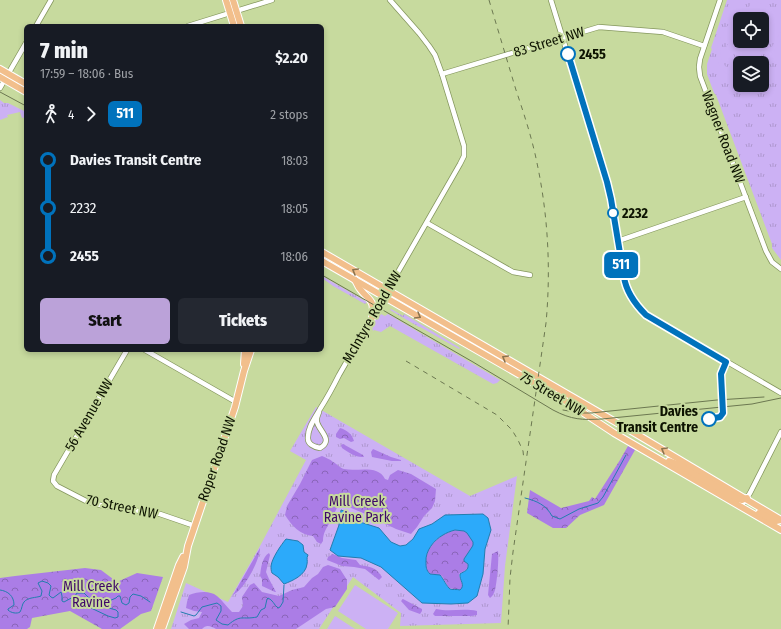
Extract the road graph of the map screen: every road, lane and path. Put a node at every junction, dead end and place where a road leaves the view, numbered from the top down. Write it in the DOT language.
graph roads {
  1 [pos="51,0"];
  2 [pos="226,0"];
  3 [pos="233,0"];
  4 [pos="272,0"];
  5 [pos="390,0"];
  6 [pos="551,0"];
  7 [pos="720,0"];
  8 [pos="233,12"];
  9 [pos="37,24"];
  10 [pos="194,24"];
  11 [pos="234,24"];
  12 [pos="240,24"];
  13 [pos="563,38"];
  14 [pos="24,46"];
  15 [pos="704,46"];
  16 [pos="0,69"];
  17 [pos="8,74"];
  18 [pos="442,74"];
  19 [pos="2,79"];
  20 [pos="24,83"];
  21 [pos="0,88"];
  22 [pos="24,91"];
  23 [pos="746,198"];
  24 [pos="427,223"];
  25 [pos="618,241"];
  26 [pos="324,253"];
  27 [pos="324,262"];
  28 [pos="781,269"];
  29 [pos="530,275"];
  30 [pos="355,280"];
  31 [pos="386,293"];
  32 [pos="372,318"];
  33 [pos="126,352"];
  34 [pos="149,352"];
  35 [pos="245,352"];
  36 [pos="250,352"];
  37 [pos="244,371"];
  38 [pos="781,393"];
  39 [pos="236,402"];
  40 [pos="319,412"];
  41 [pos="781,432"];
  42 [pos="657,457"];
  43 [pos="53,481"];
  44 [pos="746,498"];
  45 [pos="741,507"];
  46 [pos="781,520"];
  47 [pos="195,526"];
  48 [pos="781,530"];
  49 [pos="188,546"];
  50 [pos="157,629"];
  51 [pos="162,629"];
  1 -- 9 [label="street"];
  2 -- 8 [label="main road"];
  3 -- 8 [label="main road"];
  4 -- 8 [label="street"];
  5 -- 18 [label="street, McIntyre Road NW"];
  6 -- 13 [label="street"];
  7 -- 15 [label="street, Wagner Road NW"];
  8 -- 10 [label="street"];
  8 -- 11 [label="main road"];
  8 -- 12 [label="main road"];
  13 -- 15 [label="street, 83 Street NW"];
  13 -- 18 [label="street, 83 Street NW"];
  13 -- 25 [label="street"];
  14 -- 17 [label="street"];
  15 -- 23 [label="street, Wagner Road NW"];
  16 -- 17 [label="main road"];
  17 -- 19 [label="street"];
  17 -- 20 [label="main road"];
  18 -- 24 [label="street, McIntyre Road NW"];
  19 -- 21 [label="street"];
  19 -- 22 [label="main road"];
  23 -- 25 [label="street"];
  23 -- 28 [label="street, Wagner Road NW"];
  24 -- 29 [label="street"];
  24 -- 31 [label="street, McIntyre Road NW"];
  25 -- 38 [label="street"];
  31 -- 26 [label="main road, 75 Street NW, one-way"];
  27 -- 30 [label="main road, 75 Street NW"];
  30 -- 31 [label="main road, 75 Street NW"];
  30 -- 32 [label="main road"];
  31 -- 32 [label="street, McIntyre Road NW"];
  31 -- 42 [label="main road, 75 Street NW, one-way"];
  44 -- 31 [label="main road, 75 Street NW, one-way"];
  32 -- 40 [label="street, McIntyre Road NW"];
  33 -- 43 [label="street, 56 Avenue NW"];
  34 -- 39 [label="street"];
  35 -- 37 [label="main road, Roper Road NW"];
  36 -- 37 [label="main road, Roper Road NW"];
  37 -- 39 [label="main road, Roper Road NW"];
  39 -- 47 [label="main road, Roper Road NW"];
  40 -- 40 [label="street, McIntyre Road NW"];
  41 -- 44 [label="street"];
  42 -- 44 [label="main road"];
  42 -- 45 [label="main road, 75 Street NW"];
  43 -- 47 [label="street, 70 Street NW"];
  44 -- 45 [label="street"];
  44 -- 46 [label="main road, 75 Street NW"];
  45 -- 46 [label="main road"];
  45 -- 48 [label="main road, 75 Street NW"];
  47 -- 49 [label="main road, Roper Road NW"];
  49 -- 50 [label="main road, Roper Road NW"];
  49 -- 51 [label="main road, Roper Road NW"];
}
